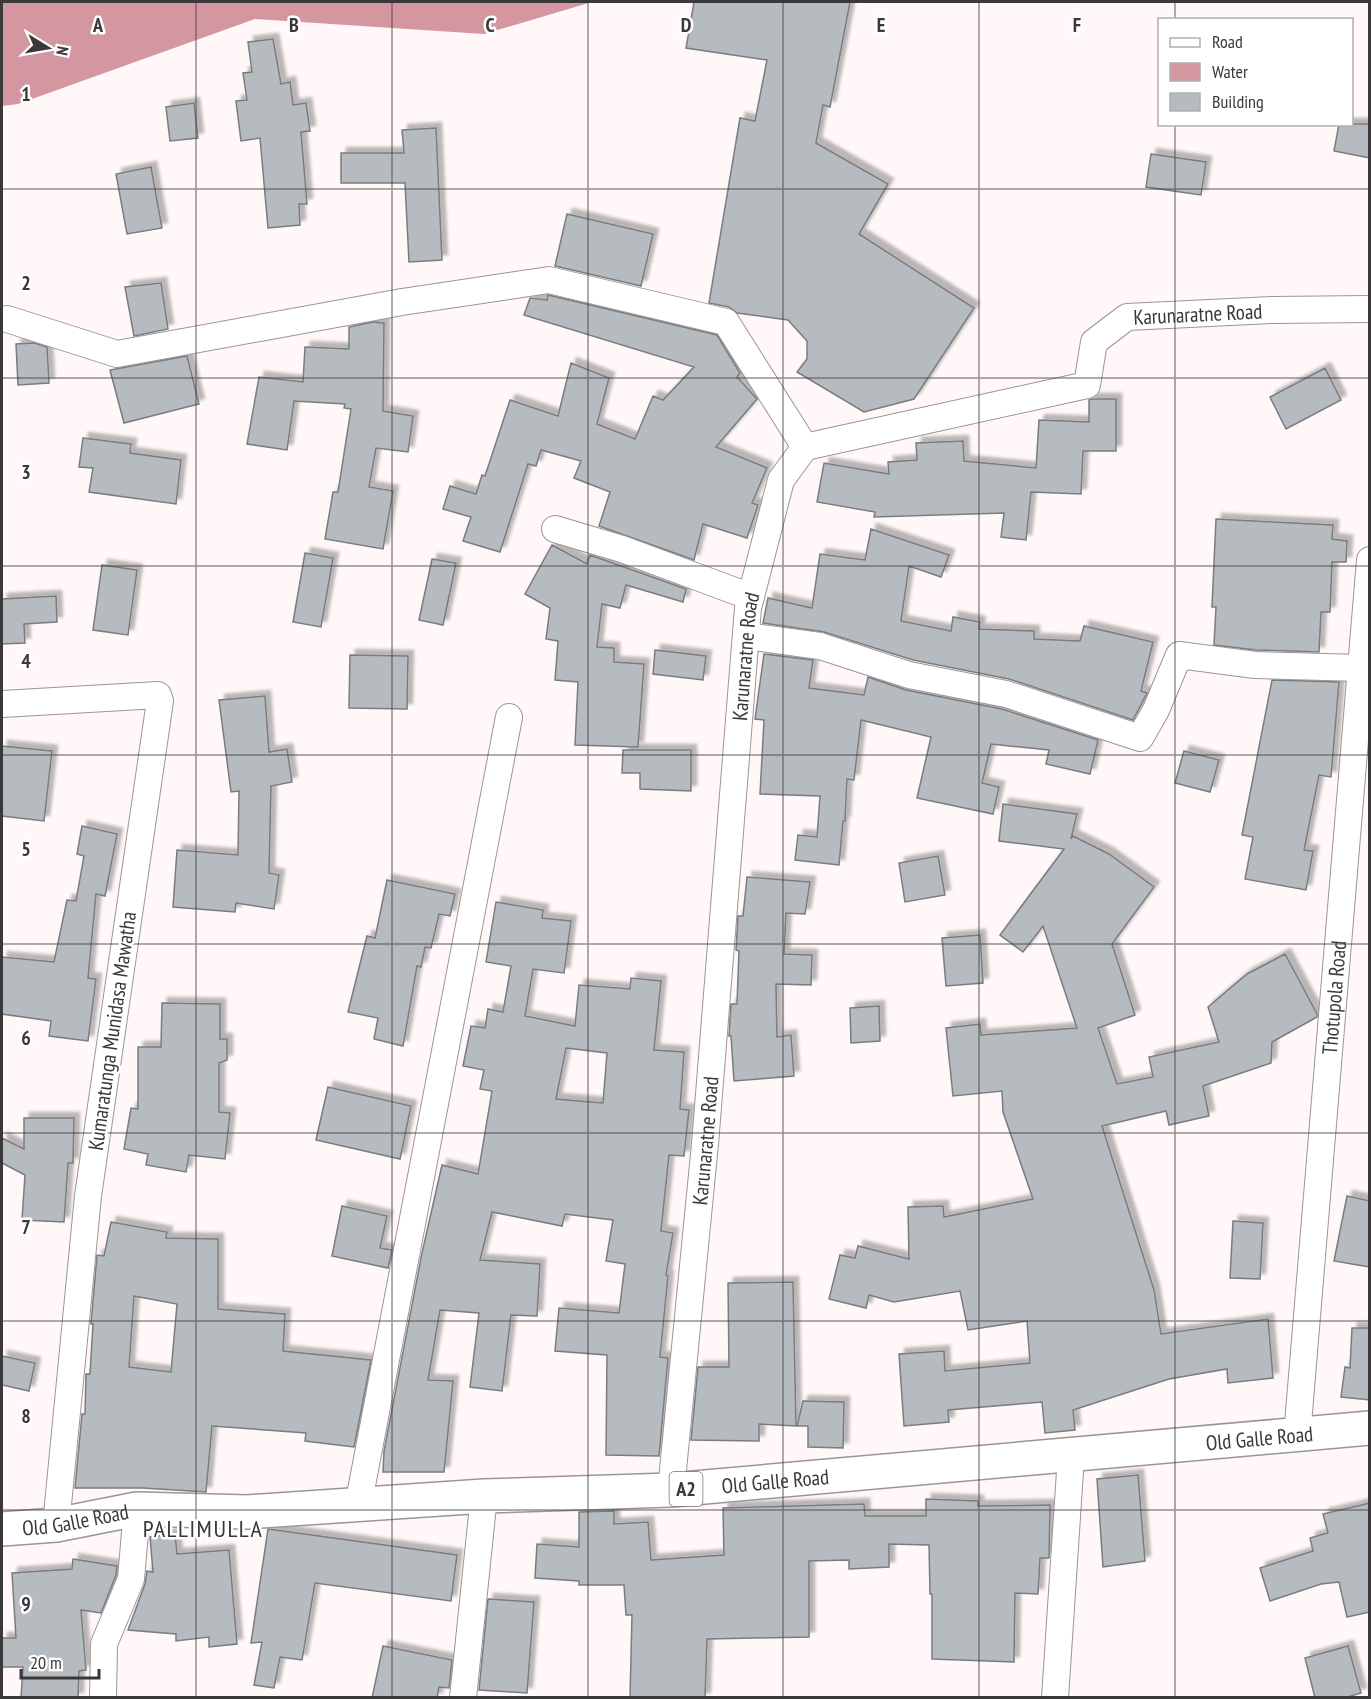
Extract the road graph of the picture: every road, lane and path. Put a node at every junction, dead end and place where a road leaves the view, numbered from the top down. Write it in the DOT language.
graph roads {
  1 [pos="1370,309"];
  2 [pos="7,319"];
  3 [pos="805,447"];
  4 [pos="555,529"];
  5 [pos="1370,560"];
  6 [pos="751,597"];
  7 [pos="746,636"];
  8 [pos="1360,668"];
  9 [pos="2,704"];
  10 [pos="509,717"];
  11 [pos="1370,1428"];
  12 [pos="1297,1436"];
  13 [pos="1071,1456"];
  14 [pos="671,1490"];
  15 [pos="484,1496"];
  16 [pos="358,1506"];
  17 [pos="137,1509"];
  18 [pos="56,1525"];
  19 [pos="2,1529"];
  20 [pos="103,1698"];
  21 [pos="463,1698"];
  22 [pos="1055,1698"];
  1 -- 3 [label="street, Karunaratne Road"];
  2 -- 3 [label="street"];
  3 -- 6 [label="street, Karunaratne Road"];
  4 -- 6 [label="street"];
  5 -- 8 [label="street, Thotupola Road"];
  6 -- 7 [label="street, Karunaratne Road"];
  7 -- 8 [label="street"];
  7 -- 14 [label="street, Karunaratne Road"];
  8 -- 12 [label="street, Thotupola Road"];
  9 -- 18 [label="street, Kumaratunga Munidasa Mawatha"];
  10 -- 16 [label="street"];
  11 -- 12 [label="highway, Old Galle Road / A2"];
  12 -- 13 [label="highway, Old Galle Road / A2"];
  13 -- 14 [label="highway, Old Galle Road / A2"];
  13 -- 22 [label="street"];
  14 -- 15 [label="highway, Old Galle Road / A2"];
  15 -- 16 [label="highway, Old Galle Road / A2"];
  15 -- 21 [label="street"];
  16 -- 17 [label="highway, Old Galle Road / A2"];
  17 -- 18 [label="highway, Old Galle Road / A2"];
  17 -- 20 [label="street"];
  18 -- 19 [label="highway, Old Galle Road / A2"];
}
